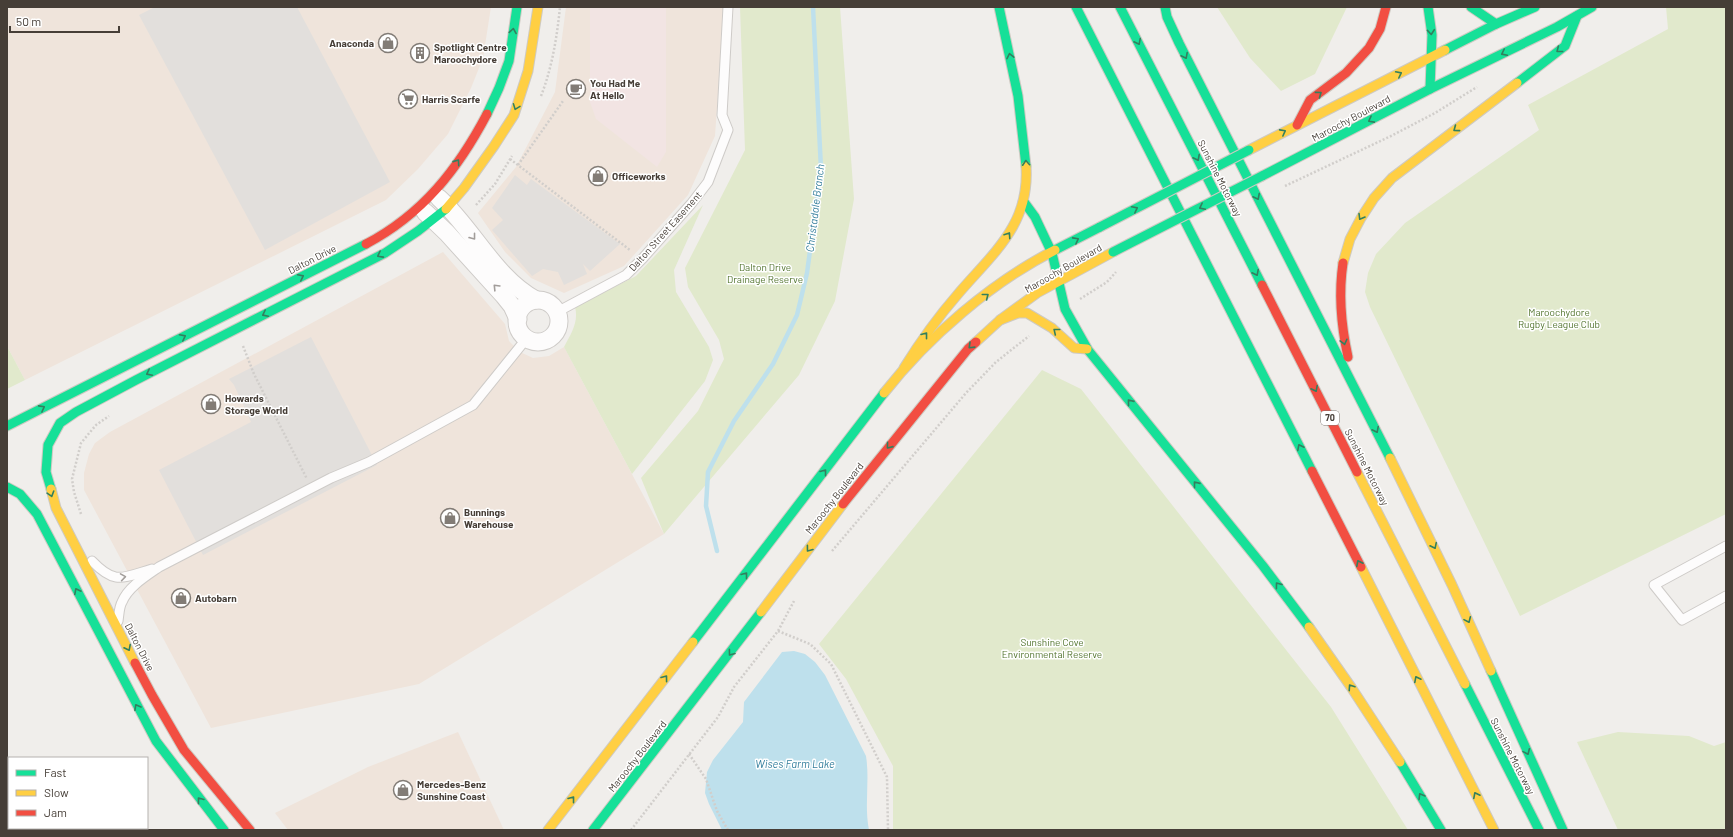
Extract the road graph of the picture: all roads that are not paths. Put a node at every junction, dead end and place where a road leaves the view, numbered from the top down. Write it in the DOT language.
graph roads {
  1 [pos="516,7"];
  2 [pos="538,7"];
  3 [pos="728,7"];
  4 [pos="1076,7"];
  5 [pos="1120,7"];
  6 [pos="1165,7"];
  7 [pos="1386,7"];
  8 [pos="1428,7"];
  9 [pos="1471,7"];
  10 [pos="1535,7"];
  11 [pos="1592,7"];
  12 [pos="999,8"];
  13 [pos="1577,16"];
  14 [pos="1496,24"];
  15 [pos="1432,57"];
  16 [pos="1430,89"];
  17 [pos="1297,125"];
  18 [pos="434,193"];
  19 [pos="1024,202"];
  20 [pos="448,206"];
  21 [pos="420,207"];
  22 [pos="433,220"];
  23 [pos="1052,252"];
  24 [pos="1057,282"];
  25 [pos="536,300"];
  26 [pos="562,309"];
  27 [pos="518,319"];
  28 [pos="1000,320"];
  29 [pos="527,338"];
  30 [pos="1088,350"];
  31 [pos="904,368"];
  32 [pos="1358,396"];
  33 [pos="7,426"];
  34 [pos="26,427"];
  35 [pos="40,437"];
  36 [pos="47,456"];
  37 [pos="7,486"];
  38 [pos="71,540"];
  39 [pos="1726,546"];
  40 [pos="159,567"];
  41 [pos="1726,596"];
  42 [pos="117,628"];
  43 [pos="224,830"];
  44 [pos="250,830"];
  45 [pos="548,830"];
  46 [pos="593,830"];
  47 [pos="1441,830"];
  48 [pos="1494,830"];
  49 [pos="1539,830"];
  50 [pos="1563,830"];
  18 -- 1 [label="main road, Dalton Drive, one-way"];
  2 -- 20 [label="main road, Dalton Drive, one-way"];
  3 -- 26 [label="lane, Dalton Street Easement"];
  48 -- 4 [label="main road, one-way"];
  5 -- 49 [label="main road, Sunshine Motorway / 70, one-way"];
  6 -- 32 [label="main road, one-way"];
  17 -- 7 [label="main road, one-way"];
  8 -- 15 [label="main road, one-way"];
  9 -- 14 [label="main road"];
  10 -- 14 [label="main road, Maroochy Boulevard"];
  11 -- 13 [label="main road, Maroochy Boulevard"];
  19 -- 12 [label="main road, one-way"];
  13 -- 16 [label="main road, Maroochy Boulevard, one-way"];
  13 -- 32 [label="main road, one-way"];
  14 -- 15 [label="main road, Maroochy Boulevard"];
  15 -- 16 [label="main road"];
  17 -- 15 [label="main road, Maroochy Boulevard, one-way"];
  16 -- 24 [label="main road, Maroochy Boulevard, one-way, bridge"];
  23 -- 17 [label="main road, Maroochy Boulevard, one-way, bridge"];
  18 -- 20 [label="street"];
  18 -- 21 [label="main road, Dalton Drive"];
  19 -- 23 [label="main road"];
  31 -- 19 [label="main road, one-way"];
  20 -- 22 [label="main road, Dalton Drive"];
  20 -- 25 [label="street, one-way"];
  21 -- 22 [label="street"];
  33 -- 21 [label="main road, Dalton Drive, one-way"];
  27 -- 22 [label="street, one-way"];
  22 -- 36 [label="main road, Dalton Drive, one-way"];
  23 -- 24 [label="main road"];
  31 -- 23 [label="main road, Maroochy Boulevard, one-way"];
  24 -- 28 [label="main road, Maroochy Boulevard"];
  24 -- 30 [label="main road"];
  25 -- 26 [label="street"];
  25 -- 27 [label="street"];
  26 -- 29 [label="street"];
  27 -- 29 [label="street"];
  30 -- 28 [label="main road, one-way"];
  28 -- 46 [label="main road, Maroochy Boulevard, one-way"];
  29 -- 40 [label="lane"];
  47 -- 30 [label="main road, one-way"];
  45 -- 31 [label="main road, Maroochy Boulevard, one-way"];
  32 -- 50 [label="main road, one-way"];
  33 -- 34 [label="main road, Dalton Drive"];
  35 -- 36 [label="main road, Dalton Drive"];
  36 -- 38 [label="main road, Dalton Drive, one-way"];
  43 -- 37 [label="main road, one-way"];
  38 -- 40 [label="lane, one-way"];
  38 -- 42 [label="main road, Dalton Drive"];
  39 -- 41 [label="lane"];
  40 -- 42 [label="lane"];
  42 -- 44 [label="main road, Dalton Drive, one-way"];
}
